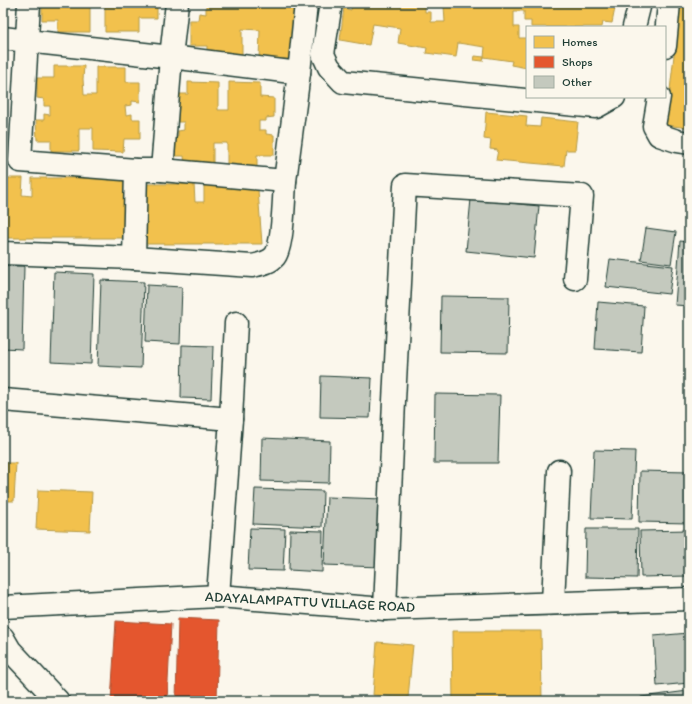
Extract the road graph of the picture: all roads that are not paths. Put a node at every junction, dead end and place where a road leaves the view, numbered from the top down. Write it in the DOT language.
graph roads {
  1 [pos="29,3"];
  2 [pos="177,3"];
  3 [pos="306,3"];
  4 [pos="331,3"];
  5 [pos="640,3"];
  6 [pos="669,3"];
  7 [pos="634,26"];
  8 [pos="666,35"];
  9 [pos="3,38"];
  10 [pos="27,41"];
  11 [pos="171,57"];
  12 [pos="299,73"];
  13 [pos="612,98"];
  14 [pos="659,98"];
  15 [pos="689,143"];
  16 [pos="12,160"];
  17 [pos="136,170"];
  18 [pos="162,170"];
  19 [pos="285,181"];
  20 [pos="3,253"];
  21 [pos="134,258"];
  22 [pos="575,279"];
  23 [pos="236,323"];
  24 [pos="3,400"];
  25 [pos="231,419"];
  26 [pos="559,471"];
  27 [pos="218,596"];
  28 [pos="689,599"];
  29 [pos="553,603"];
  30 [pos="3,607"];
  31 [pos="385,608"];
  32 [pos="3,638"];
  33 [pos="58,701"];
  1 -- 10 [label="street"];
  2 -- 11 [label="street"];
  3 -- 12 [label="street"];
  4 -- 13 [label="street"];
  5 -- 7 [label="street"];
  6 -- 8 [label="street"];
  9 -- 10 [label="street"];
  10 -- 11 [label="street"];
  10 -- 16 [label="street"];
  11 -- 12 [label="street"];
  11 -- 18 [label="street"];
  12 -- 19 [label="street"];
  14 -- 15 [label="street"];
  16 -- 17 [label="street"];
  17 -- 18 [label="street"];
  17 -- 21 [label="street"];
  18 -- 19 [label="street"];
  19 -- 21 [label="street"];
  20 -- 21 [label="street"];
  22 -- 31 [label="street"];
  23 -- 25 [label="street"];
  24 -- 25 [label="street"];
  25 -- 27 [label="street"];
  26 -- 29 [label="street"];
  27 -- 30 [label="street, ADAYALAMPATTU VILLAGE ROAD"];
  27 -- 31 [label="street, ADAYALAMPATTU VILLAGE ROAD"];
  28 -- 29 [label="street, ADAYALAMPATTU VILLAGE ROAD"];
  29 -- 31 [label="street, ADAYALAMPATTU VILLAGE ROAD"];
  32 -- 33 [label="street"];
}
